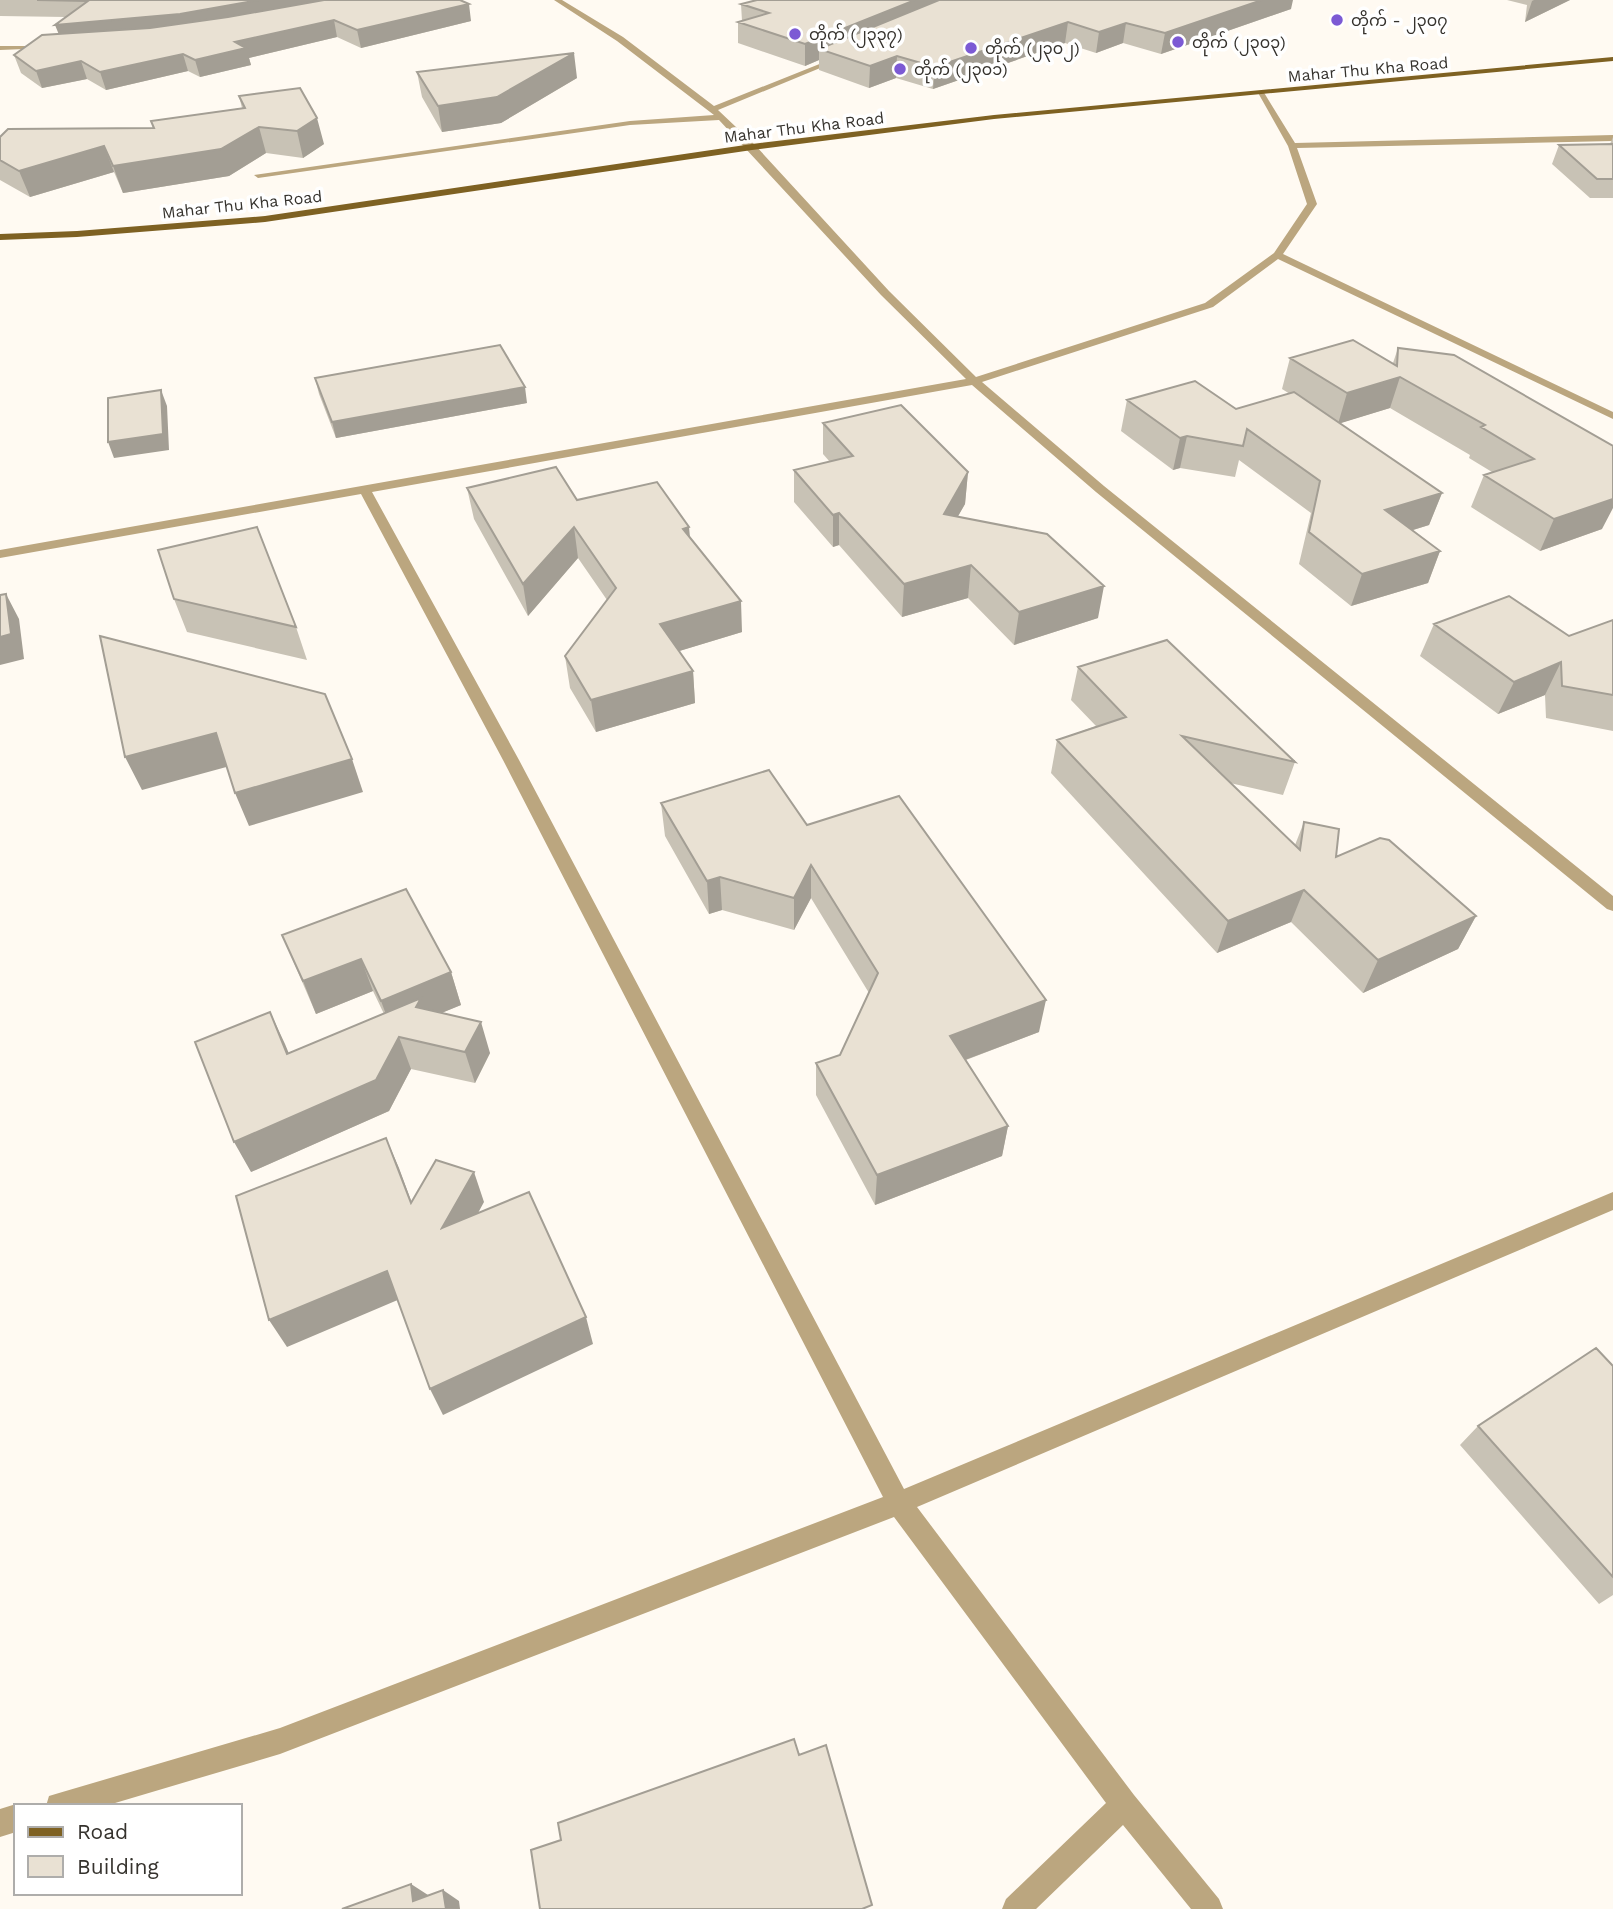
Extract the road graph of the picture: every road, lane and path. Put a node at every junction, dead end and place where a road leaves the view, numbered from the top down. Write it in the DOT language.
graph roads {
  1 [pos="557,0"];
  2 [pos="0,48"];
  3 [pos="55,48"];
  4 [pos="851,52"];
  5 [pos="1613,59"];
  6 [pos="1260,93"];
  7 [pos="717,113"];
  8 [pos="1613,138"];
  9 [pos="1292,146"];
  10 [pos="752,147"];
  11 [pos="258,175"];
  12 [pos="0,237"];
  13 [pos="1277,255"];
  14 [pos="974,381"];
  15 [pos="1613,416"];
  16 [pos="366,491"];
  17 [pos="0,554"];
  18 [pos="1613,905"];
  19 [pos="1613,1201"];
  20 [pos="899,1503"];
  21 [pos="65,1804"];
  22 [pos="1124,1805"];
  23 [pos="1016,1909"];
  24 [pos="1209,1909"];
  1 -- 7 [label="street"];
  2 -- 3 [label="street"];
  4 -- 7 [label="street"];
  5 -- 6 [label="main road, Mahar Thu Kha Road"];
  6 -- 9 [label="street"];
  6 -- 10 [label="main road, Mahar Thu Kha Road"];
  7 -- 10 [label="street"];
  7 -- 11 [label="street"];
  8 -- 9 [label="street"];
  9 -- 13 [label="street"];
  10 -- 12 [label="main road, Mahar Thu Kha Road"];
  10 -- 14 [label="street"];
  13 -- 14 [label="street"];
  13 -- 15 [label="street"];
  14 -- 16 [label="street"];
  14 -- 18 [label="street"];
  16 -- 17 [label="street"];
  16 -- 20 [label="street"];
  19 -- 20 [label="street"];
  20 -- 21 [label="street"];
  20 -- 22 [label="street"];
  22 -- 23 [label="street"];
  22 -- 24 [label="street"];
}
